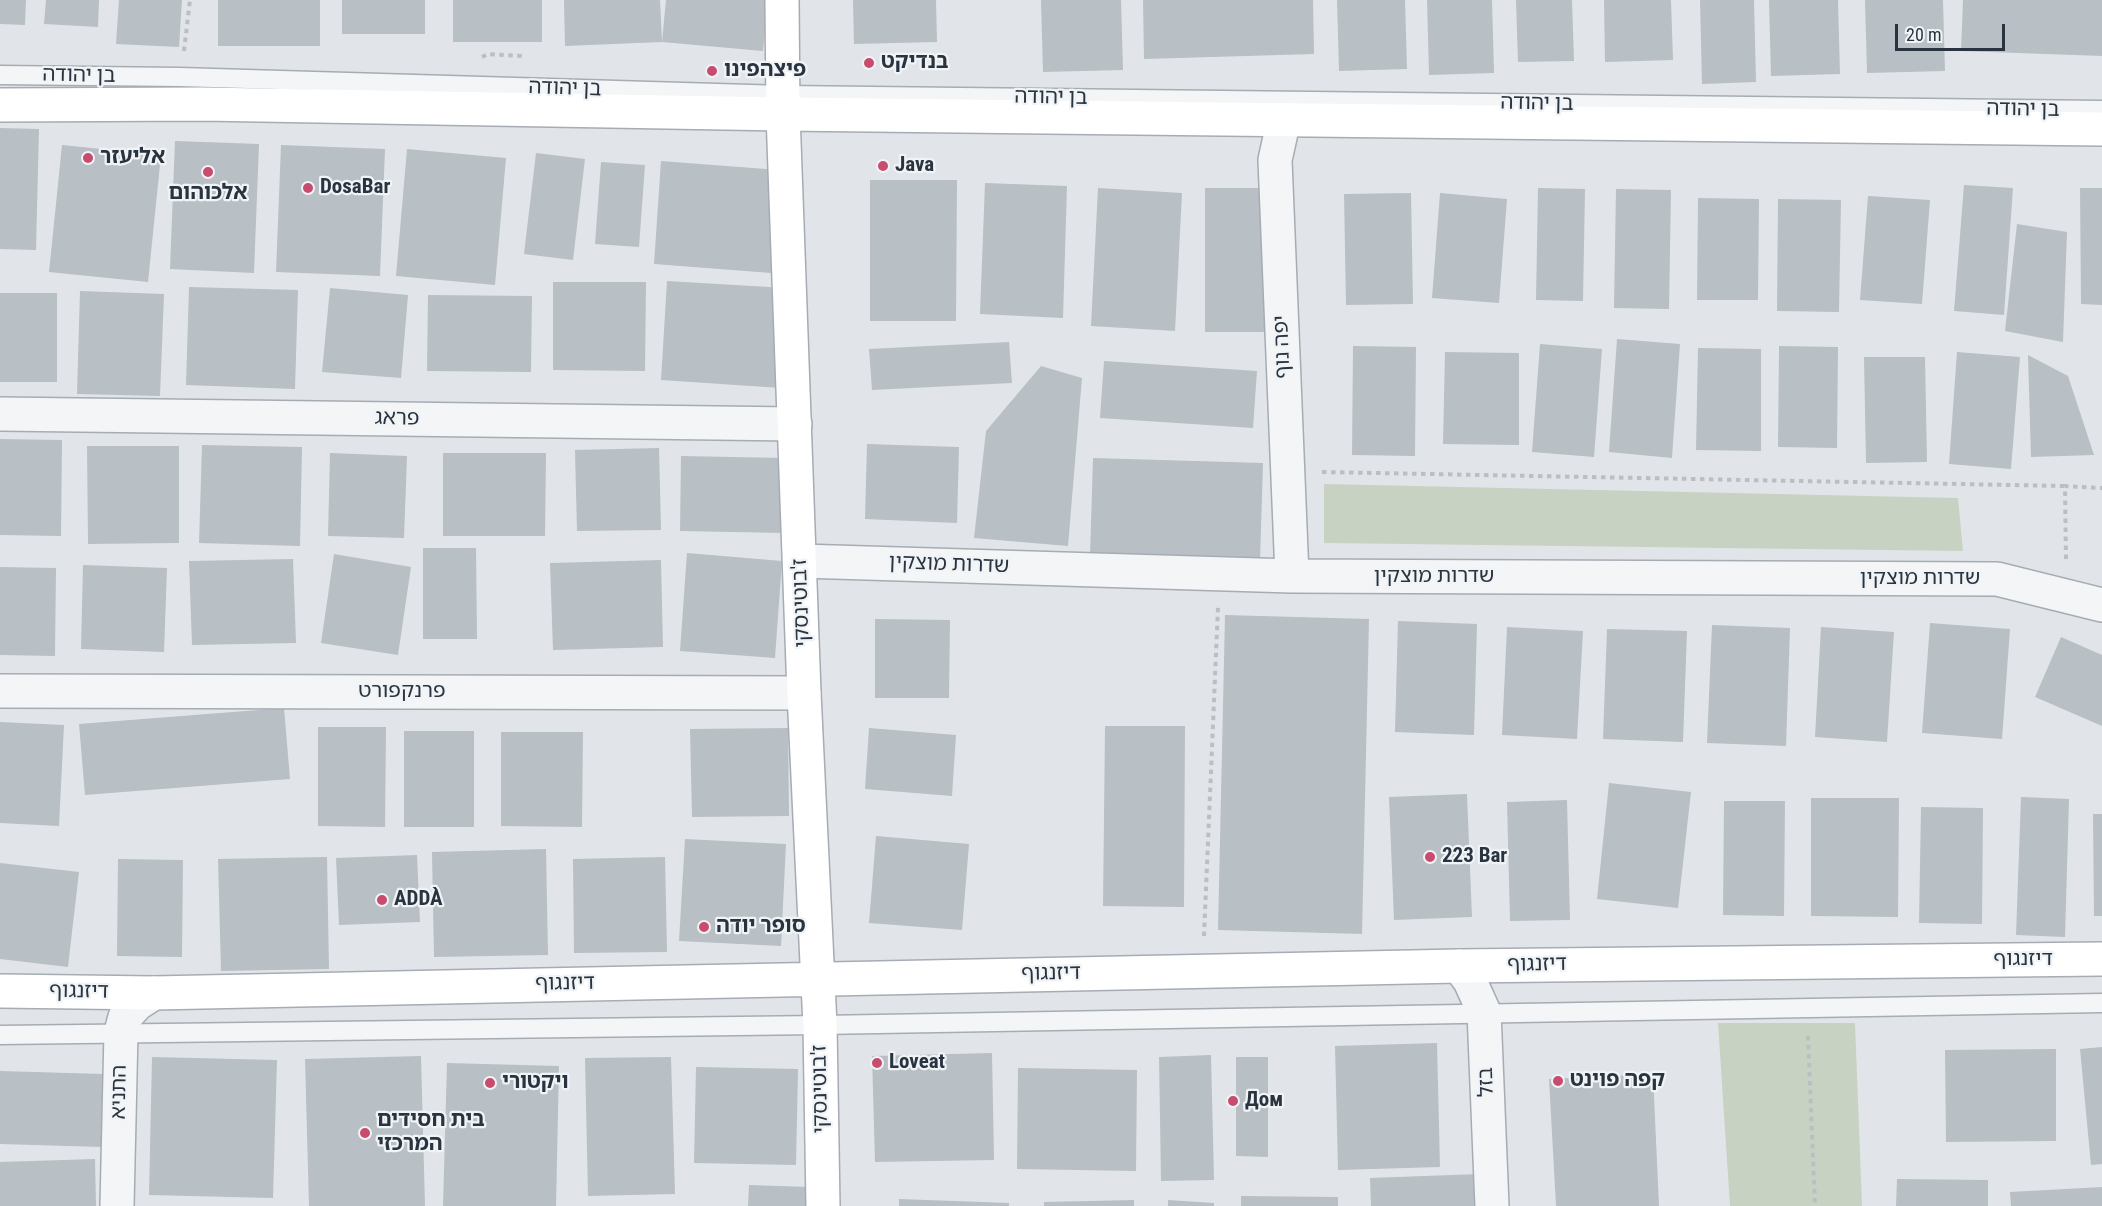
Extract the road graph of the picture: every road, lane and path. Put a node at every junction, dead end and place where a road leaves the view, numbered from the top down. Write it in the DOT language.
graph roads {
  1 [pos="782,0"];
  2 [pos="0,75"];
  3 [pos="0,105"];
  4 [pos="783,105"];
  5 [pos="2102,110"];
  6 [pos="1284,119"];
  7 [pos="2102,129"];
  8 [pos="0,414"];
  9 [pos="795,424"];
  10 [pos="1288,472"];
  11 [pos="2065,486"];
  12 [pos="2102,488"];
  13 [pos="801,561"];
  14 [pos="1219,574"];
  15 [pos="1292,576"];
  16 [pos="2066,597"];
  17 [pos="2102,605"];
  18 [pos="0,691"];
  19 [pos="804,693"];
  20 [pos="2102,959"];
  21 [pos="1459,966"];
  22 [pos="1202,971"];
  23 [pos="818,978"];
  24 [pos="0,991"];
  25 [pos="154,993"];
  26 [pos="2102,1003"];
  27 [pos="1806,1007"];
  28 [pos="1484,1012"];
  29 [pos="820,1025"];
  30 [pos="121,1032"];
  31 [pos="0,1035"];
  32 [pos="117,1206"];
  33 [pos="823,1206"];
  34 [pos="1492,1206"];
  35 [pos="1815,1206"];
  1 -- 4 [label="street, ז'בוטינסקי"];
  2 -- 4 [label="lane, בן יהודה"];
  3 -- 4 [label="street, בן יהודה"];
  4 -- 5 [label="lane, בן יהודה"];
  4 -- 6 [label="street, בן יהודה"];
  4 -- 9 [label="street, ז'בוטינסקי"];
  6 -- 7 [label="street, בן יהודה"];
  6 -- 10 [label="street, יפה נוף"];
  8 -- 9 [label="street, פראג"];
  9 -- 13 [label="street, ז'בוטינסקי"];
  10 -- 11 [label="path"];
  10 -- 15 [label="street, יפה נוף"];
  11 -- 12 [label="path"];
  11 -- 16 [label="path"];
  13 -- 14 [label="street, שדרות מוצקין"];
  13 -- 19 [label="street, ז'בוטינסקי"];
  14 -- 15 [label="street, שדרות מוצקין"];
  14 -- 22 [label="path"];
  15 -- 16 [label="street, שדרות מוצקין"];
  16 -- 17 [label="street, שדרות מוצקין"];
  18 -- 19 [label="street, פרנקפורט"];
  19 -- 23 [label="street, ז'בוטינסקי"];
  20 -- 21 [label="street, דיזנגוף"];
  21 -- 22 [label="street, דיזנגוף"];
  21 -- 28 [label="street, בזל"];
  22 -- 23 [label="street, דיזנגוף"];
  23 -- 25 [label="street, דיזנגוף"];
  23 -- 29 [label="street, ז'בוטינסקי"];
  24 -- 25 [label="street, דיזנגוף"];
  25 -- 30 [label="street, התניא"];
  26 -- 27 [label="lane, דיזנגוף"];
  27 -- 28 [label="lane, דיזנגוף"];
  27 -- 35 [label="path"];
  28 -- 29 [label="lane, דיזנגוף"];
  28 -- 34 [label="street, בזל"];
  29 -- 30 [label="lane, דיזנגוף"];
  29 -- 33 [label="street, ז'בוטינסקי"];
  30 -- 31 [label="lane, דיזנגוף"];
  30 -- 32 [label="street, התניא"];
}
